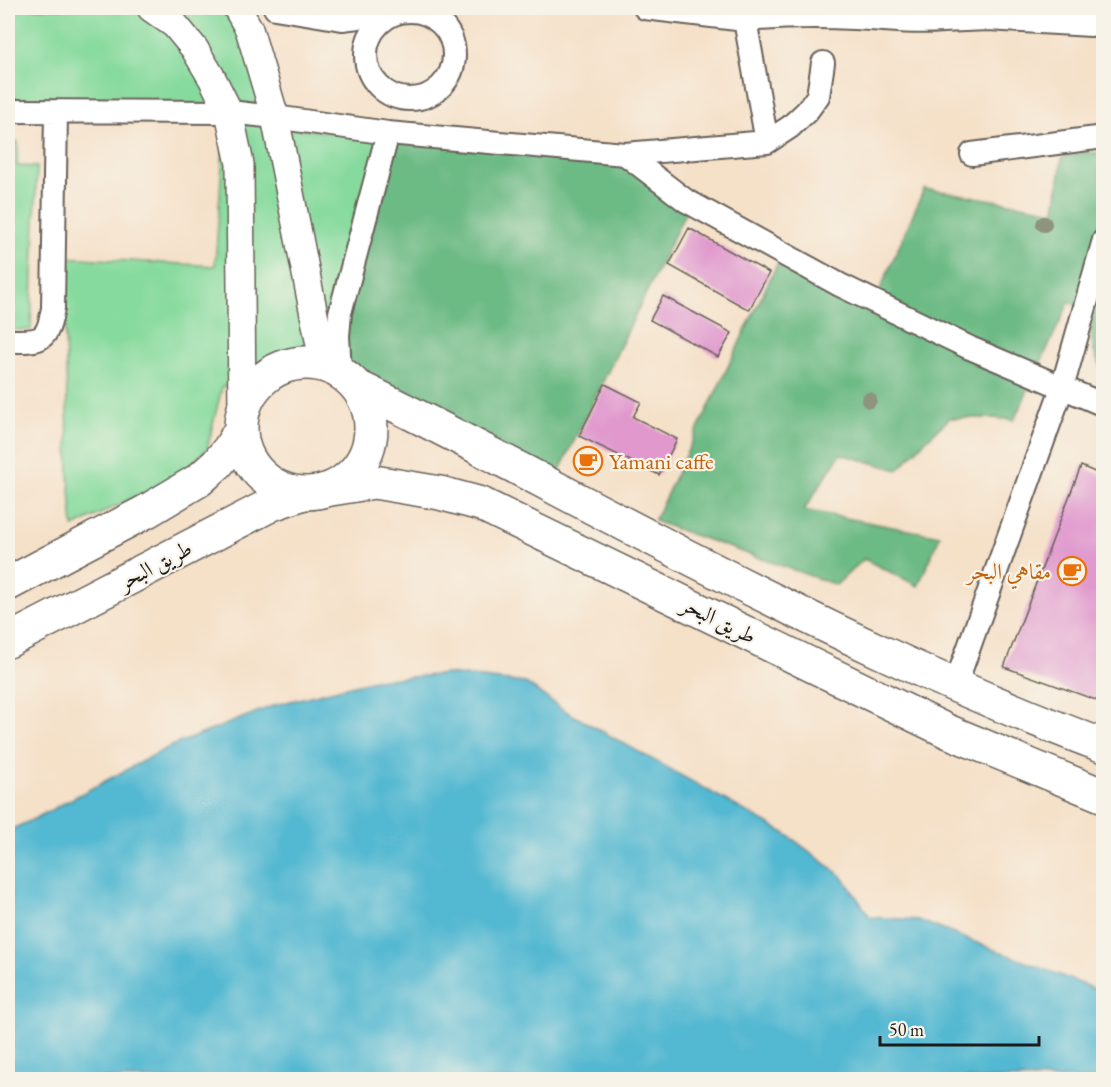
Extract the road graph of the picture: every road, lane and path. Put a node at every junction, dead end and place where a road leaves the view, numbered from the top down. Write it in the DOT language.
graph roads {
  1 [pos="151,8"];
  2 [pos="278,8"];
  3 [pos="645,8"];
  4 [pos="407,10"];
  5 [pos="943,14"];
  6 [pos="243,18"];
  7 [pos="342,19"];
  8 [pos="745,20"];
  9 [pos="1095,20"];
  10 [pos="365,56"];
  11 [pos="823,63"];
  12 [pos="8,111"];
  13 [pos="229,112"];
  14 [pos="56,113"];
  15 [pos="275,117"];
  16 [pos="388,133"];
  17 [pos="1104,137"];
  18 [pos="767,142"];
  19 [pos="625,154"];
  20 [pos="972,154"];
  21 [pos="1104,240"];
  22 [pos="8,342"];
  23 [pos="340,375"];
  24 [pos="1062,388"];
  25 [pos="1104,405"];
  26 [pos="242,422"];
  27 [pos="314,491"];
  28 [pos="8,584"];
  29 [pos="8,641"];
  30 [pos="955,686"];
  31 [pos="1104,746"];
  32 [pos="1104,796"];
  1 -- 13 [label="street"];
  2 -- 6 [label="street"];
  2 -- 7 [label="street"];
  3 -- 8 [label="street"];
  4 -- 7 [label="street"];
  4 -- 10 [label="street"];
  4 -- 10 [label="street"];
  5 -- 8 [label="street"];
  5 -- 9 [label="street"];
  6 -- 15 [label="street"];
  7 -- 10 [label="street"];
  8 -- 18 [label="street"];
  11 -- 18 [label="street"];
  12 -- 14 [label="street"];
  13 -- 14 [label="street"];
  13 -- 15 [label="street"];
  13 -- 26 [label="street"];
  14 -- 22 [label="street"];
  15 -- 16 [label="street"];
  15 -- 23 [label="street"];
  16 -- 19 [label="street"];
  16 -- 23 [label="street"];
  17 -- 20 [label="street"];
  18 -- 19 [label="street"];
  19 -- 24 [label="street"];
  21 -- 24 [label="street"];
  23 -- 26 [label="highway"];
  23 -- 27 [label="highway"];
  23 -- 30 [label="highway, طريق البحر"];
  24 -- 25 [label="street"];
  24 -- 30 [label="street"];
  26 -- 27 [label="highway"];
  26 -- 28 [label="highway"];
  27 -- 29 [label="highway, طريق البحر"];
  27 -- 32 [label="highway, طريق البحر"];
  30 -- 31 [label="highway, طريق البحر"];
}
